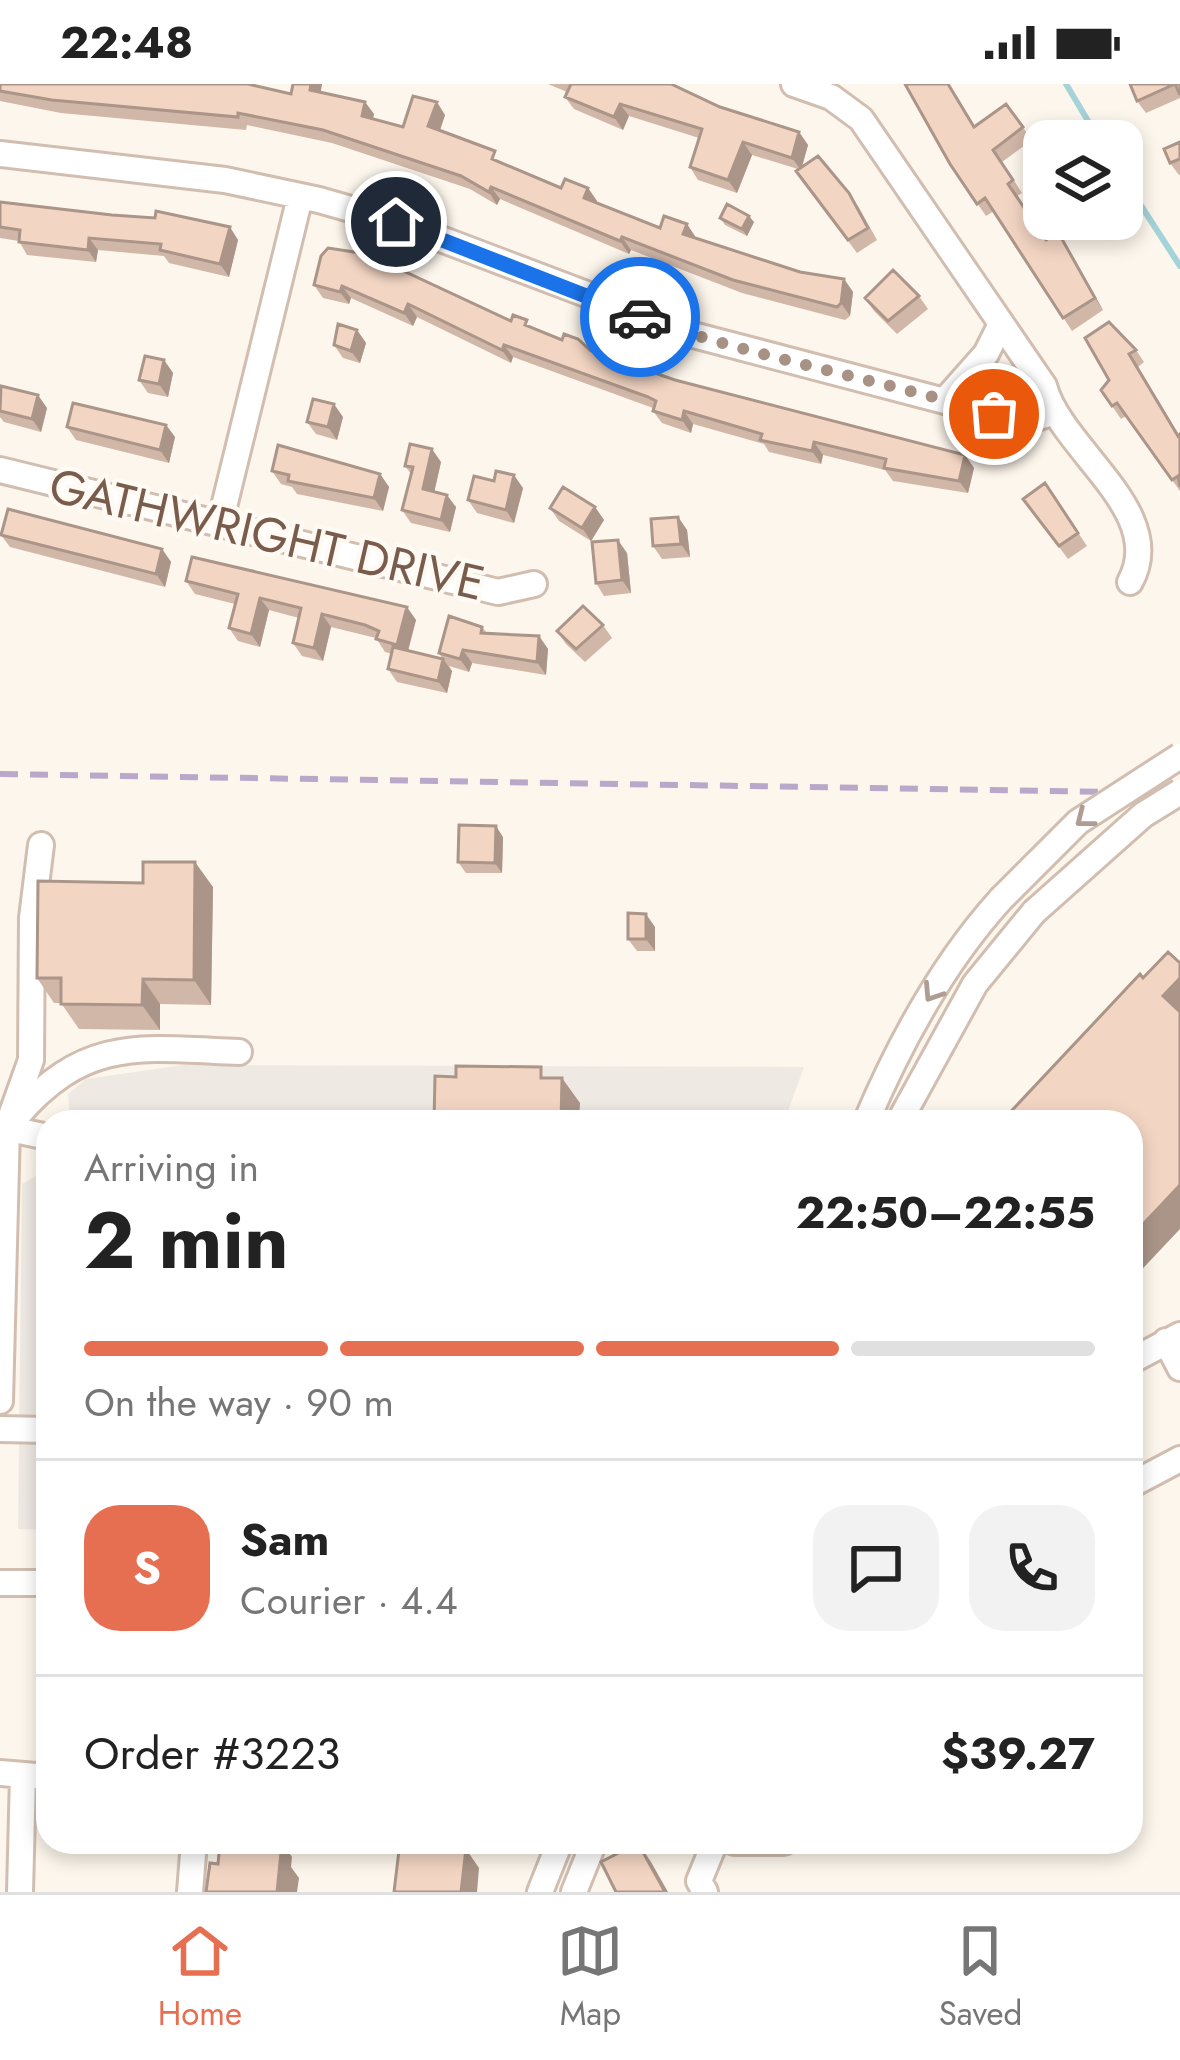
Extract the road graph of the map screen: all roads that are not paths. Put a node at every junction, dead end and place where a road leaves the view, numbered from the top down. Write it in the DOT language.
graph roads {
  1 [pos="794,84"];
  2 [pos="0,154"];
  3 [pos="299,196"];
  4 [pos="1000,326"];
  5 [pos="947,398"];
  6 [pos="1051,413"];
  7 [pos="0,470"];
  8 [pos="220,524"];
  9 [pos="1130,582"];
  10 [pos="534,584"];
  11 [pos="1180,756"];
  12 [pos="1180,791"];
  13 [pos="41,845"];
  14 [pos="239,1052"];
  15 [pos="872,1110"];
  16 [pos="905,1110"];
  17 [pos="2,1124"];
  18 [pos="36,1134"];
  19 [pos="1173,1338"];
  20 [pos="1143,1354"];
  21 [pos="1180,1368"];
  22 [pos="0,1379"];
  23 [pos="0,1401"];
  24 [pos="0,1429"];
  25 [pos="36,1430"];
  26 [pos="1180,1459"];
  27 [pos="1143,1478"];
  28 [pos="36,1582"];
  29 [pos="0,1583"];
  30 [pos="24,1776"];
  31 [pos="11,1843"];
  32 [pos="193,1854"];
  33 [pos="555,1854"];
  34 [pos="589,1854"];
  35 [pos="710,1854"];
  36 [pos="20,1892"];
  37 [pos="190,1892"];
  38 [pos="540,1892"];
  39 [pos="574,1892"];
  40 [pos="705,1892"];
  1 -- 4 [label="street"];
  2 -- 3 [label="street"];
  3 -- 5 [label="street"];
  3 -- 8 [label="street"];
  4 -- 5 [label="street"];
  4 -- 6 [label="street"];
  5 -- 6 [label="street"];
  6 -- 9 [label="street"];
  7 -- 8 [label="street, GATHWRIGHT DRIVE"];
  8 -- 10 [label="street, GATHWRIGHT DRIVE"];
  11 -- 15 [label="street, one-way, bridge"];
  12 -- 16 [label="street, bridge"];
  13 -- 17 [label="street"];
  14 -- 17 [label="street"];
  17 -- 18 [label="street"];
  17 -- 22 [label="street"];
  19 -- 20 [label="street"];
  19 -- 21 [label="street"];
  22 -- 23 [label="street"];
  24 -- 25 [label="street"];
  26 -- 27 [label="street"];
  28 -- 29 [label="street"];
  30 -- 31 [label="street"];
  31 -- 36 [label="street"];
  32 -- 37 [label="street"];
  33 -- 38 [label="street"];
  34 -- 39 [label="street"];
  35 -- 40 [label="street"];
}
